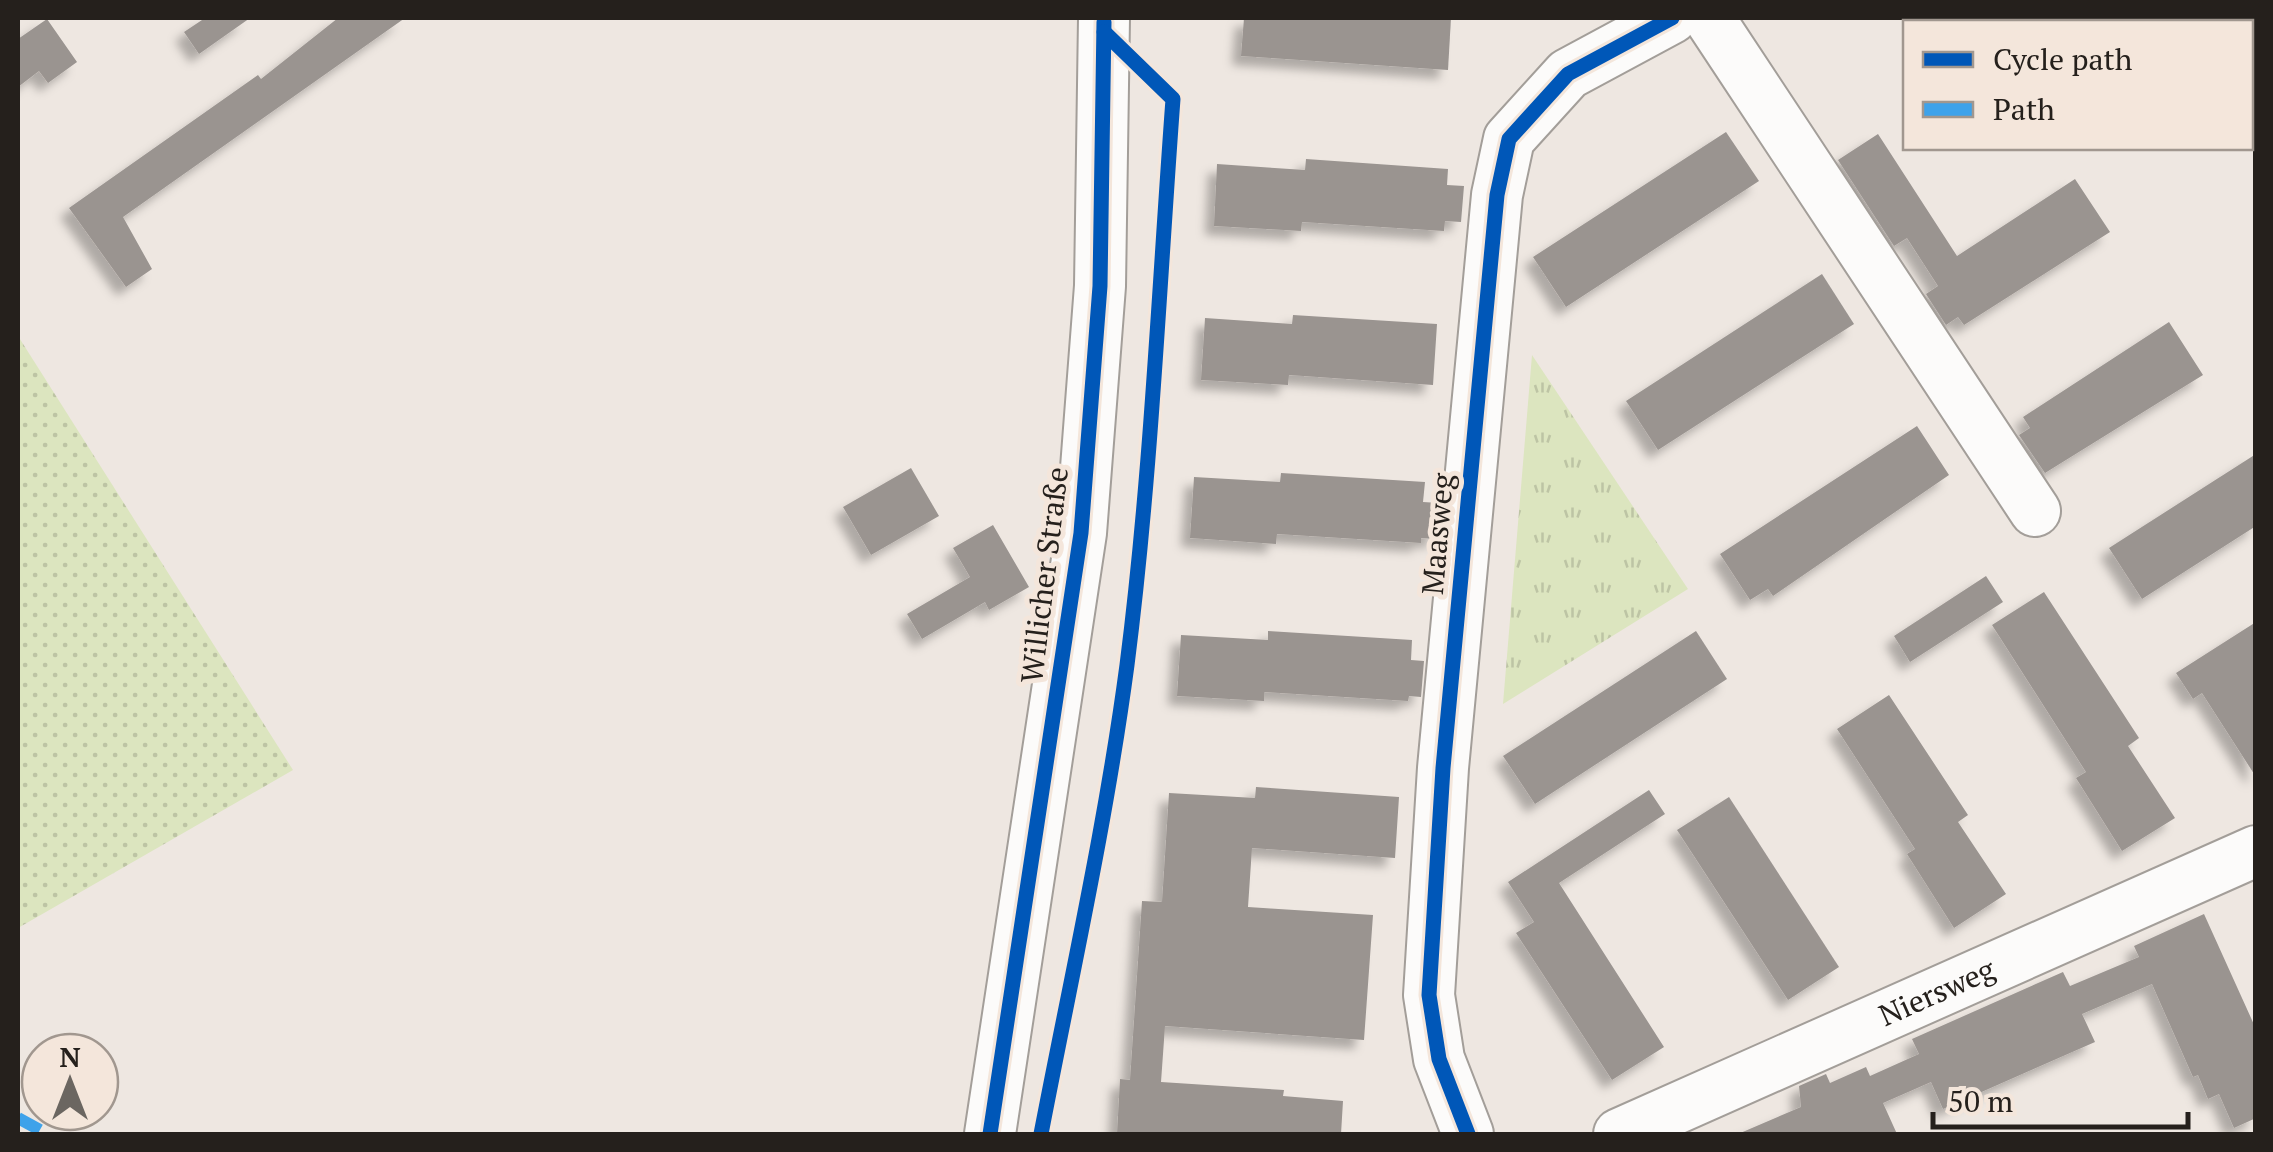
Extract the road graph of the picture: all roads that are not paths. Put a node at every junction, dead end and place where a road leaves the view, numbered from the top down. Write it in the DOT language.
graph roads {
  1 [pos="1104,18"];
  2 [pos="1672,18"];
  3 [pos="1709,18"];
  4 [pos="2035,511"];
  5 [pos="2252,862"];
  6 [pos="990,1134"];
  7 [pos="1468,1134"];
  8 [pos="1619,1134"];
  1 -- 6 [label="street, Willicher Straße"];
  2 -- 7 [label="street, Maasweg"];
  3 -- 4 [label="street"];
  5 -- 8 [label="street, Niersweg"];
}
